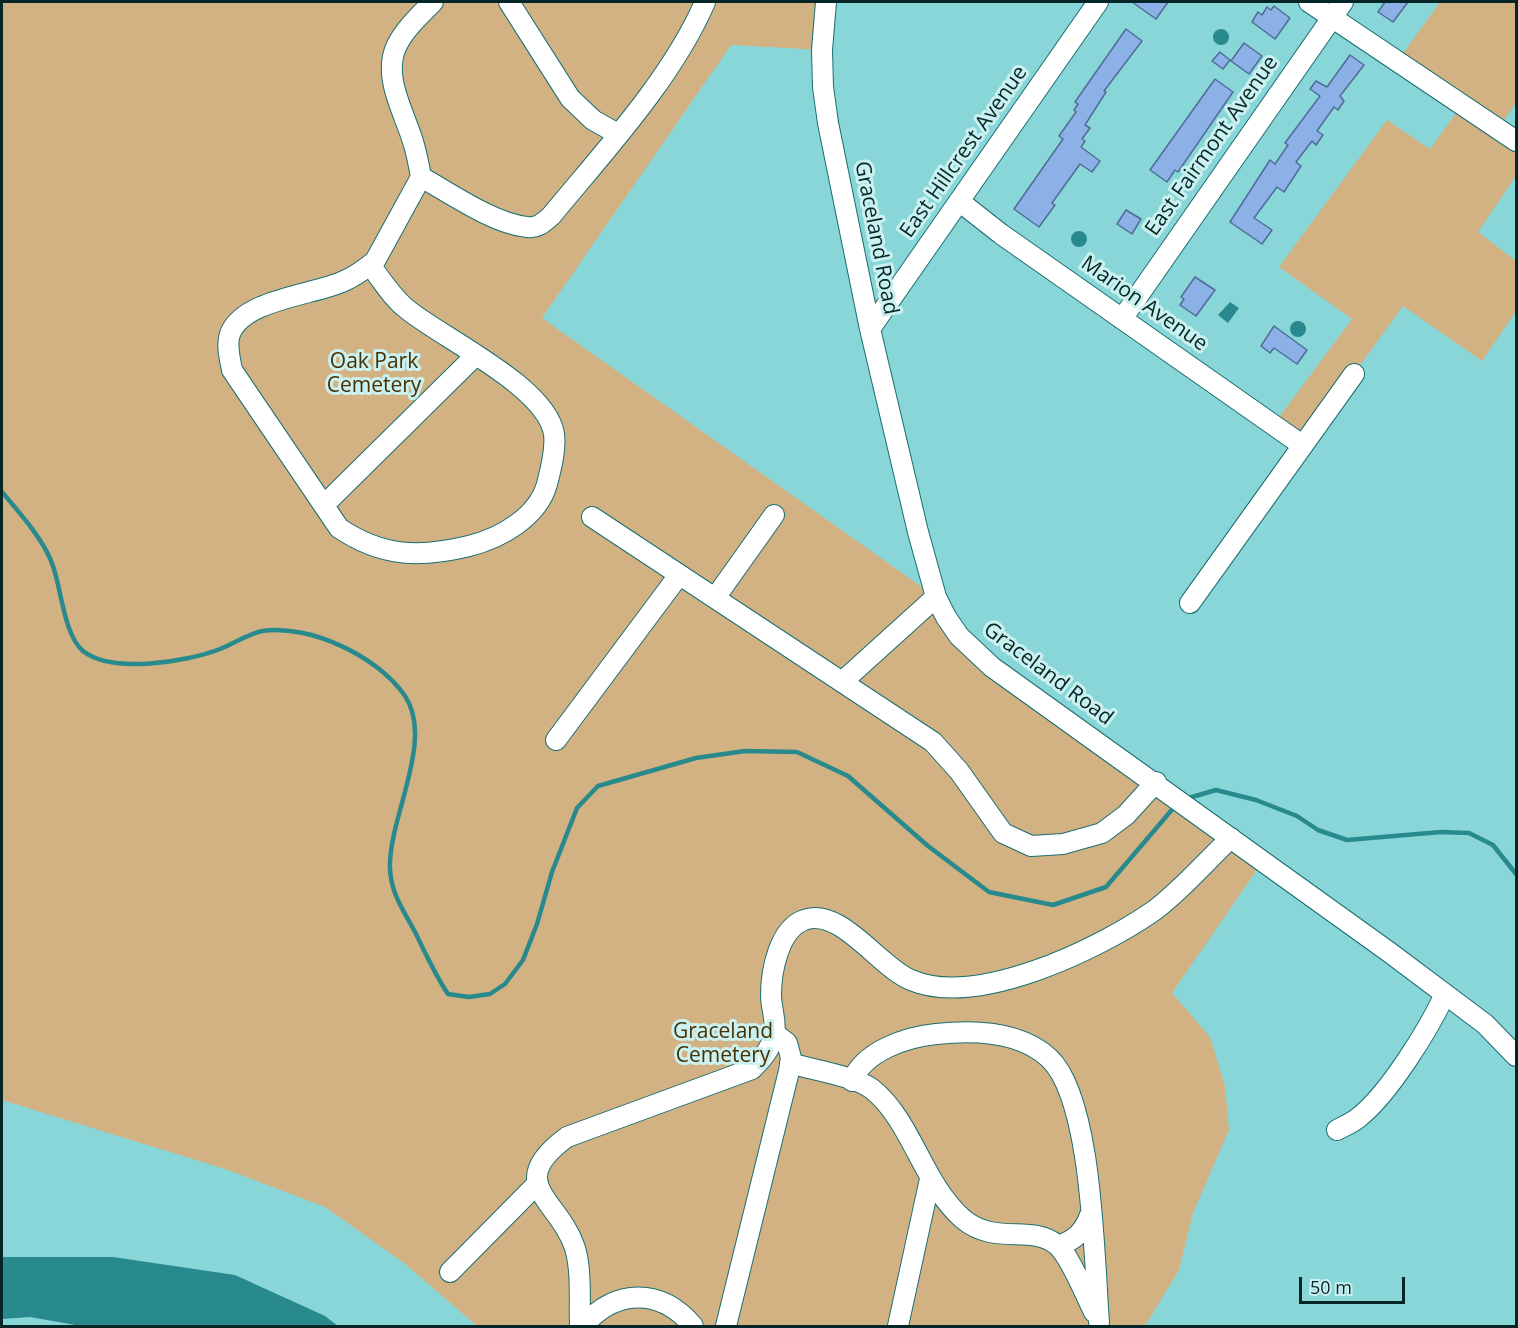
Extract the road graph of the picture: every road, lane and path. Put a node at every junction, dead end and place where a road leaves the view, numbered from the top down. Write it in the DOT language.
graph roads {
  1 [pos="433,2"];
  2 [pos="509,2"];
  3 [pos="705,2"];
  4 [pos="826,2"];
  5 [pos="1098,2"];
  6 [pos="1309,2"];
  7 [pos="1338,9"];
  8 [pos="618,134"];
  9 [pos="1516,141"];
  10 [pos="421,177"];
  11 [pos="959,201"];
  12 [pos="370,265"];
  13 [pos="1122,319"];
  14 [pos="870,329"];
  15 [pos="476,355"];
  16 [pos="1354,374"];
  17 [pos="1302,445"];
  18 [pos="324,505"];
  19 [pos="774,515"];
  20 [pos="592,517"];
  21 [pos="680,575"];
  22 [pos="936,597"];
  23 [pos="715,598"];
  24 [pos="1190,603"];
  25 [pos="842,682"];
  26 [pos="556,740"];
  27 [pos="1156,782"];
  28 [pos="1231,838"];
  29 [pos="1445,994"];
  30 [pos="774,1033"];
  31 [pos="1516,1056"];
  32 [pos="758,1063"];
  33 [pos="790,1067"];
  34 [pos="852,1081"];
  35 [pos="1338,1130"];
  36 [pos="930,1179"];
  37 [pos="538,1183"];
  38 [pos="1090,1215"];
  39 [pos="1058,1246"];
  40 [pos="450,1272"];
  41 [pos="1100,1324"];
  42 [pos="582,1326"];
  43 [pos="693,1326"];
  44 [pos="726,1326"];
  45 [pos="898,1326"];
  1 -- 10 [label="street"];
  2 -- 8 [label="street"];
  3 -- 8 [label="street"];
  4 -- 14 [label="street, Graceland Road"];
  5 -- 11 [label="street, East Hillcrest Avenue"];
  6 -- 7 [label="street"];
  7 -- 9 [label="street"];
  7 -- 13 [label="street, East Fairmont Avenue"];
  8 -- 10 [label="street"];
  10 -- 12 [label="street"];
  11 -- 13 [label="street, Marion Avenue"];
  11 -- 14 [label="street, East Hillcrest Avenue"];
  12 -- 15 [label="street"];
  12 -- 18 [label="street"];
  13 -- 17 [label="street, Marion Avenue"];
  14 -- 22 [label="street, Graceland Road"];
  15 -- 18 [label="street"];
  15 -- 18 [label="street"];
  16 -- 17 [label="street"];
  17 -- 24 [label="street"];
  19 -- 23 [label="street"];
  20 -- 21 [label="street"];
  21 -- 23 [label="street"];
  21 -- 26 [label="street"];
  22 -- 25 [label="street"];
  22 -- 27 [label="street, Graceland Road"];
  23 -- 25 [label="street"];
  25 -- 27 [label="street"];
  27 -- 28 [label="street, Graceland Road"];
  28 -- 29 [label="street, Graceland Road"];
  28 -- 30 [label="street"];
  29 -- 31 [label="street, Graceland Road"];
  29 -- 35 [label="street"];
  30 -- 32 [label="street"];
  30 -- 33 [label="street"];
  32 -- 33 [label="street"];
  32 -- 37 [label="street"];
  33 -- 34 [label="street"];
  33 -- 44 [label="street"];
  34 -- 36 [label="street"];
  34 -- 38 [label="street"];
  36 -- 39 [label="street"];
  36 -- 45 [label="street"];
  37 -- 40 [label="street"];
  37 -- 42 [label="street"];
  38 -- 39 [label="street"];
  38 -- 41 [label="street"];
  39 -- 41 [label="street"];
  42 -- 43 [label="street"];
}
